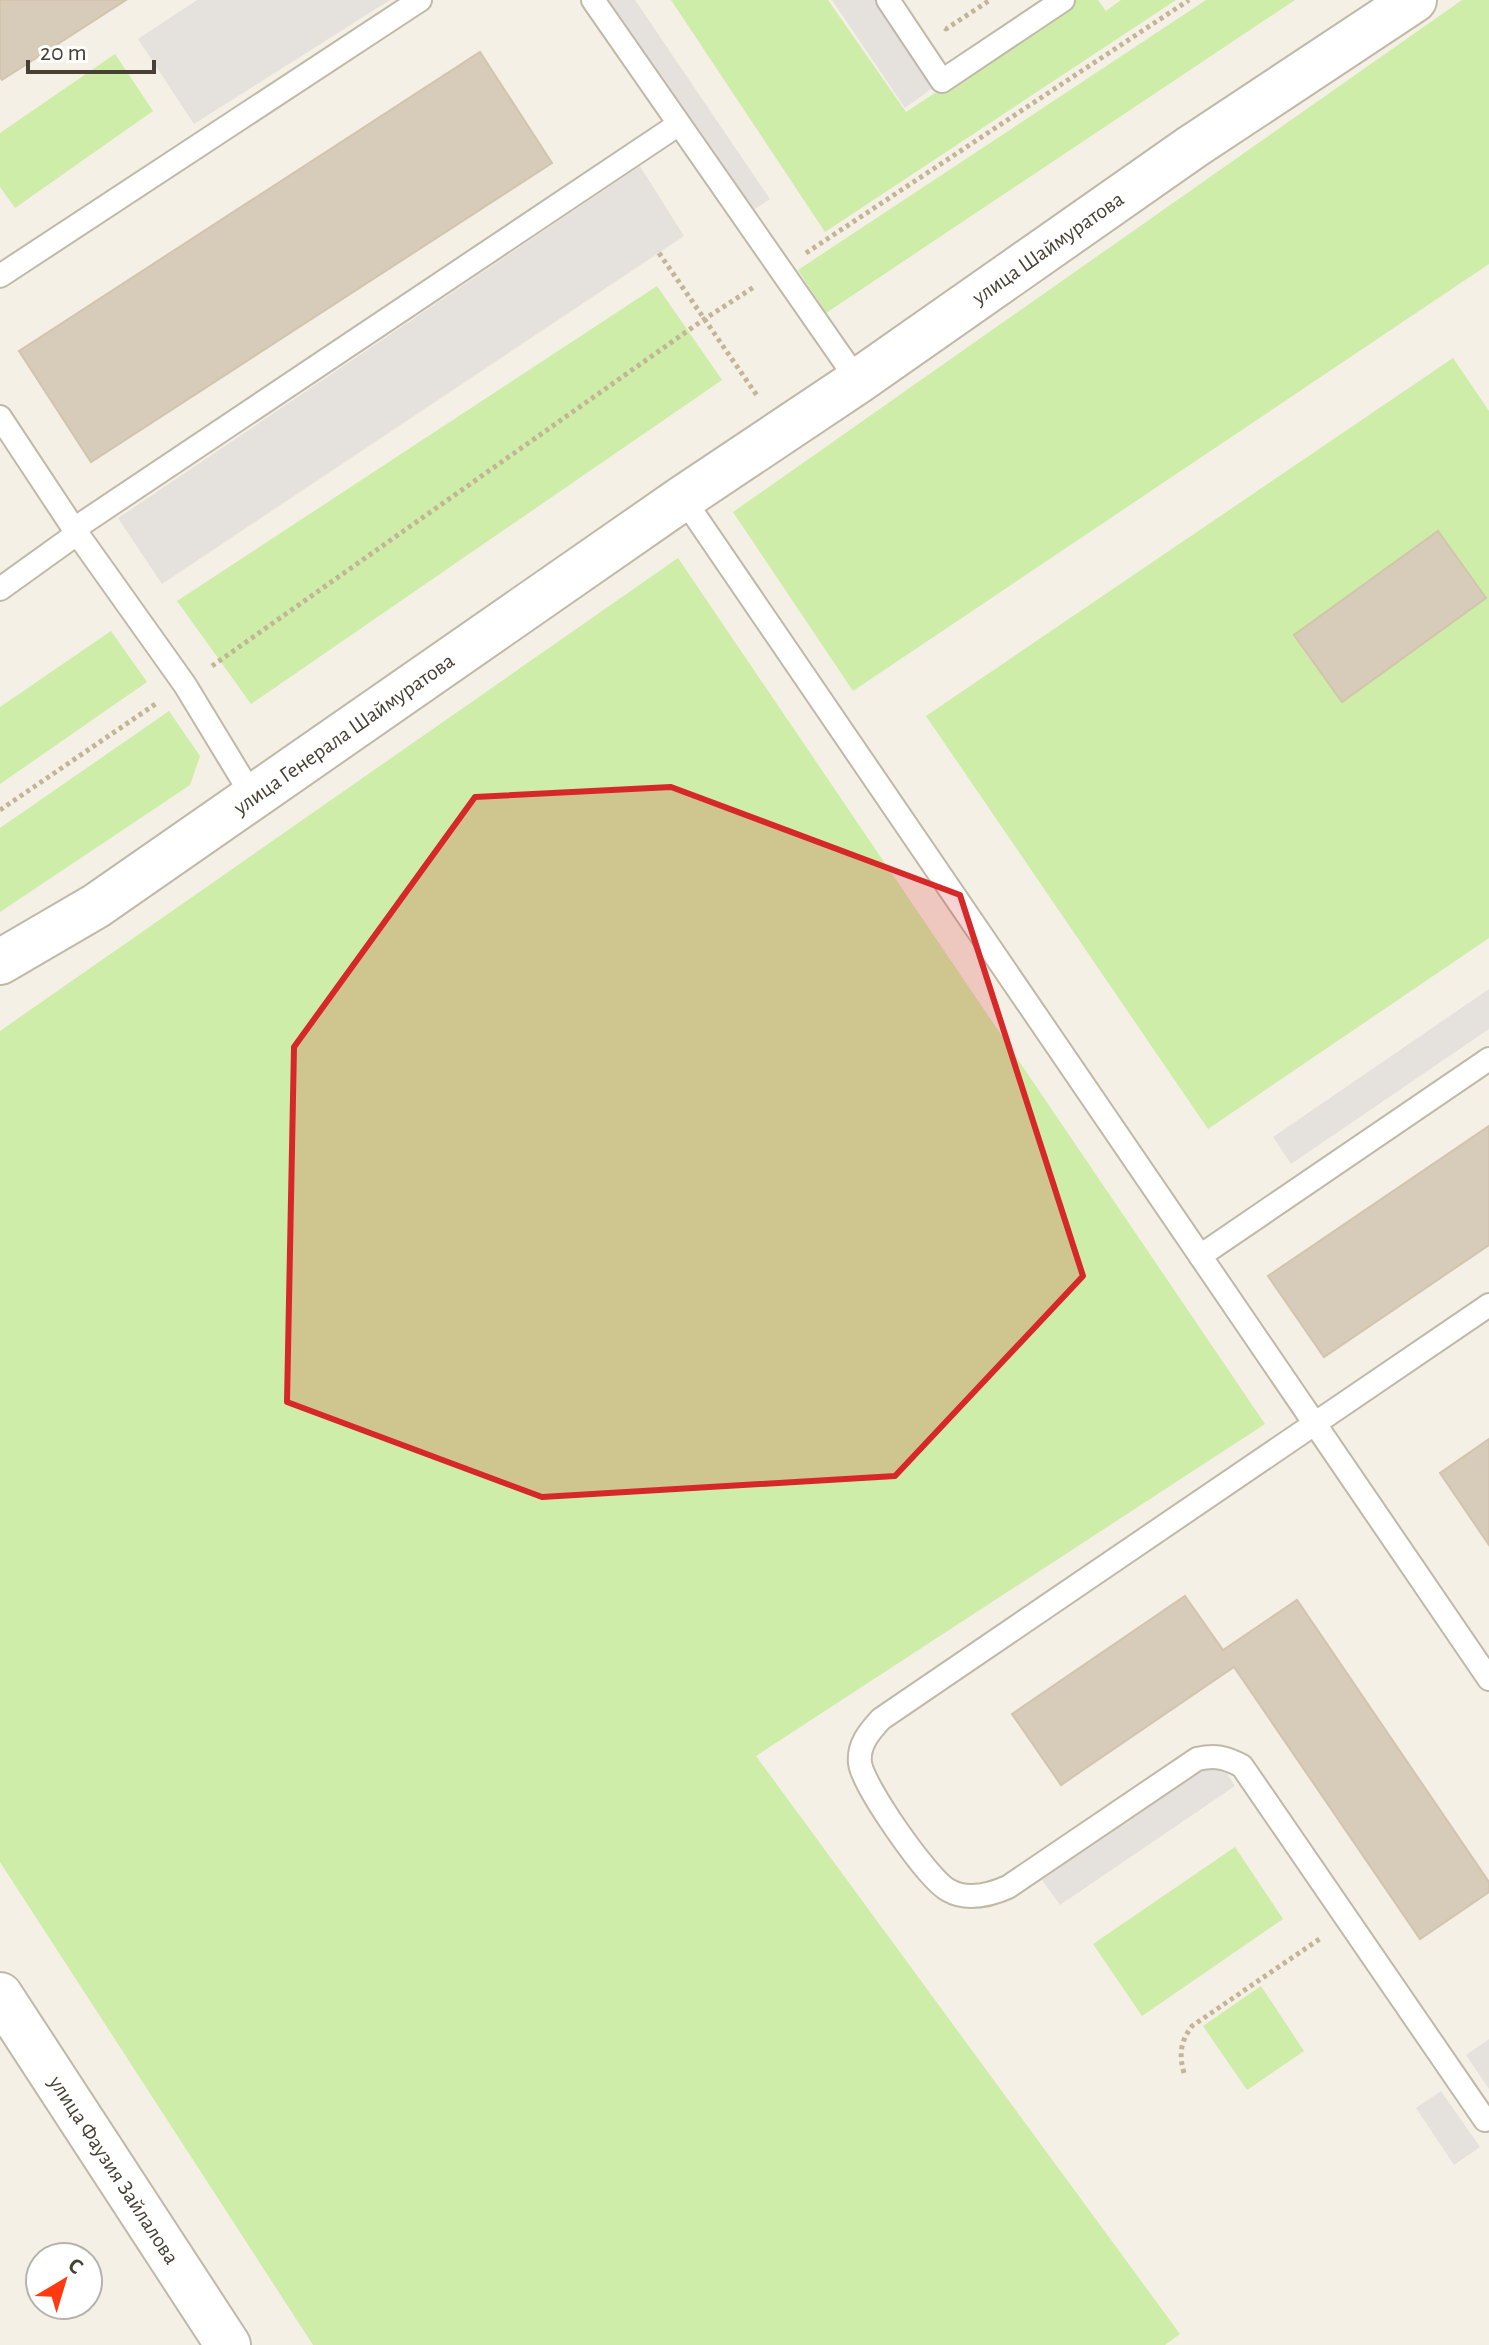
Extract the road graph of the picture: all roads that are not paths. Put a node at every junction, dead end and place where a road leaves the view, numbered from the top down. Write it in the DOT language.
graph roads {
  1 [pos="420,0"];
  2 [pos="593,0"];
  3 [pos="888,0"];
  4 [pos="1063,0"];
  5 [pos="1414,0"];
  6 [pos="679,124"];
  7 [pos="0,276"];
  8 [pos="858,381"];
  9 [pos="0,417"];
  10 [pos="683,498"];
  11 [pos="76,531"];
  12 [pos="0,589"];
  13 [pos="253,797"];
  14 [pos="0,962"];
  15 [pos="1489,1059"];
  16 [pos="1200,1256"];
  17 [pos="1489,1306"];
  18 [pos="1315,1423"];
  19 [pos="1489,1679"];
  20 [pos="0,1995"];
  21 [pos="1485,2120"];
  22 [pos="228,2345"];
  1 -- 7 [label="lane"];
  2 -- 6 [label="lane"];
  3 -- 4 [label="lane"];
  5 -- 8 [label="street, улица Шаймуратова"];
  6 -- 8 [label="lane"];
  6 -- 11 [label="lane"];
  8 -- 10 [label="street, улица Шаймуратова"];
  9 -- 11 [label="lane"];
  10 -- 13 [label="street, улица Генерала Шаймуратова"];
  10 -- 16 [label="lane"];
  11 -- 12 [label="lane"];
  11 -- 13 [label="lane"];
  13 -- 14 [label="street, улица Генерала Шаймуратова"];
  15 -- 16 [label="lane"];
  16 -- 18 [label="lane"];
  17 -- 18 [label="lane"];
  18 -- 19 [label="lane"];
  18 -- 21 [label="lane"];
  20 -- 22 [label="street, улица Фаузия Зайлалова"];
}
